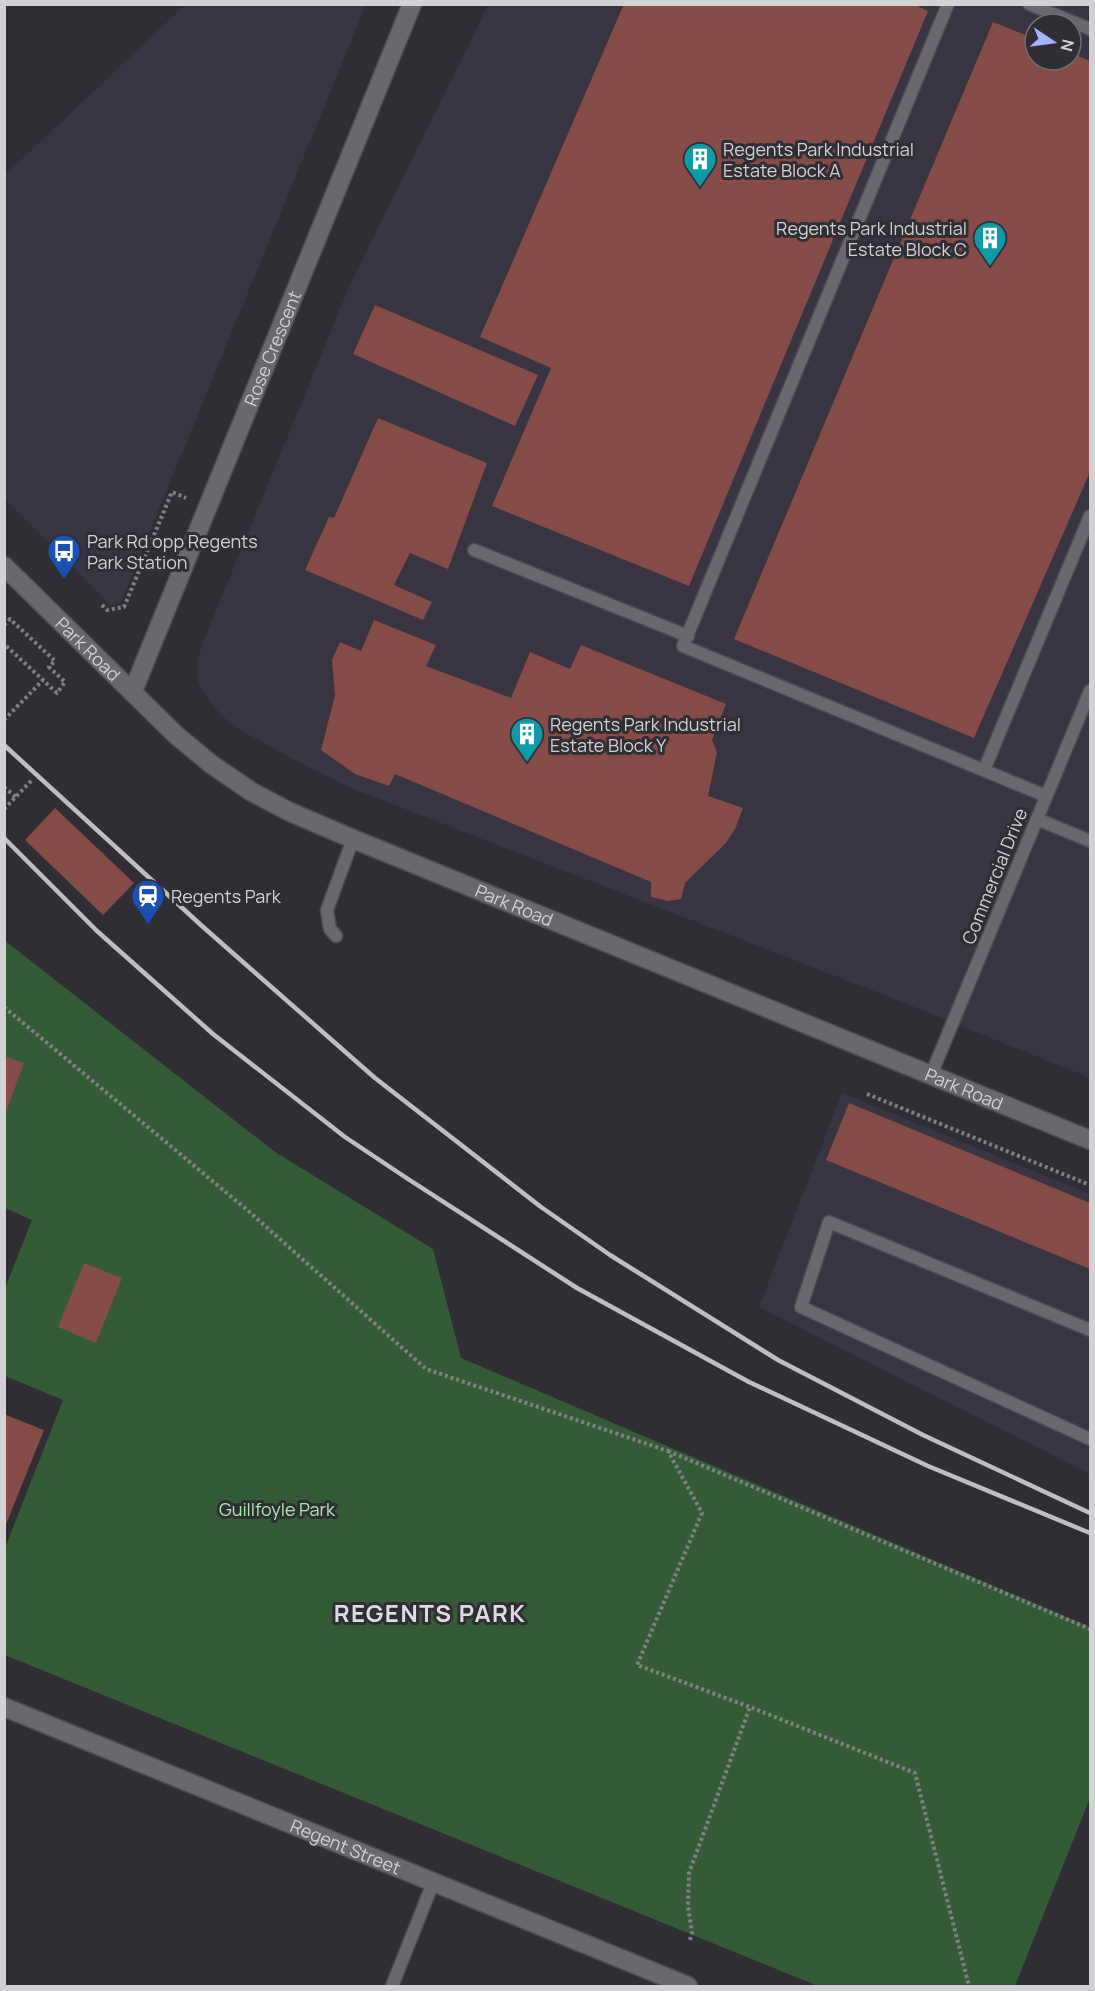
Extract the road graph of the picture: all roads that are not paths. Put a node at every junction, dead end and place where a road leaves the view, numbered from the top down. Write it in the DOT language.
graph roads {
  1 [pos="412,4"];
  2 [pos="948,4"];
  3 [pos="1029,4"];
  4 [pos="1090,29"];
  5 [pos="1090,516"];
  6 [pos="474,550"];
  7 [pos="4,566"];
  8 [pos="688,636"];
  9 [pos="133,691"];
  10 [pos="1090,692"];
  11 [pos="984,770"];
  12 [pos="1046,796"];
  13 [pos="1037,819"];
  14 [pos="353,839"];
  15 [pos="1090,841"];
  16 [pos="336,936"];
  17 [pos="931,1075"];
  18 [pos="1090,1140"];
  19 [pos="1090,1330"];
  20 [pos="1090,1439"];
  21 [pos="4,1707"];
  22 [pos="433,1883"];
  23 [pos="392,1986"];
  24 [pos="688,1986"];
  1 -- 9 [label="street, Rose Crescent"];
  2 -- 8 [label="lane"];
  3 -- 4 [label="lane"];
  5 -- 11 [label="lane"];
  6 -- 8 [label="lane"];
  7 -- 9 [label="street, Park Road"];
  8 -- 11 [label="lane"];
  9 -- 14 [label="street, Park Road"];
  10 -- 12 [label="lane, Commercial Drive"];
  11 -- 12 [label="lane"];
  12 -- 13 [label="lane, Commercial Drive"];
  13 -- 15 [label="lane"];
  13 -- 17 [label="lane, Commercial Drive"];
  14 -- 16 [label="lane"];
  14 -- 17 [label="street, Park Road"];
  17 -- 18 [label="street, Park Road"];
  19 -- 20 [label="lane"];
  21 -- 22 [label="street, Regent Street"];
  22 -- 23 [label="lane"];
  22 -- 24 [label="street, Regent Street"];
}
